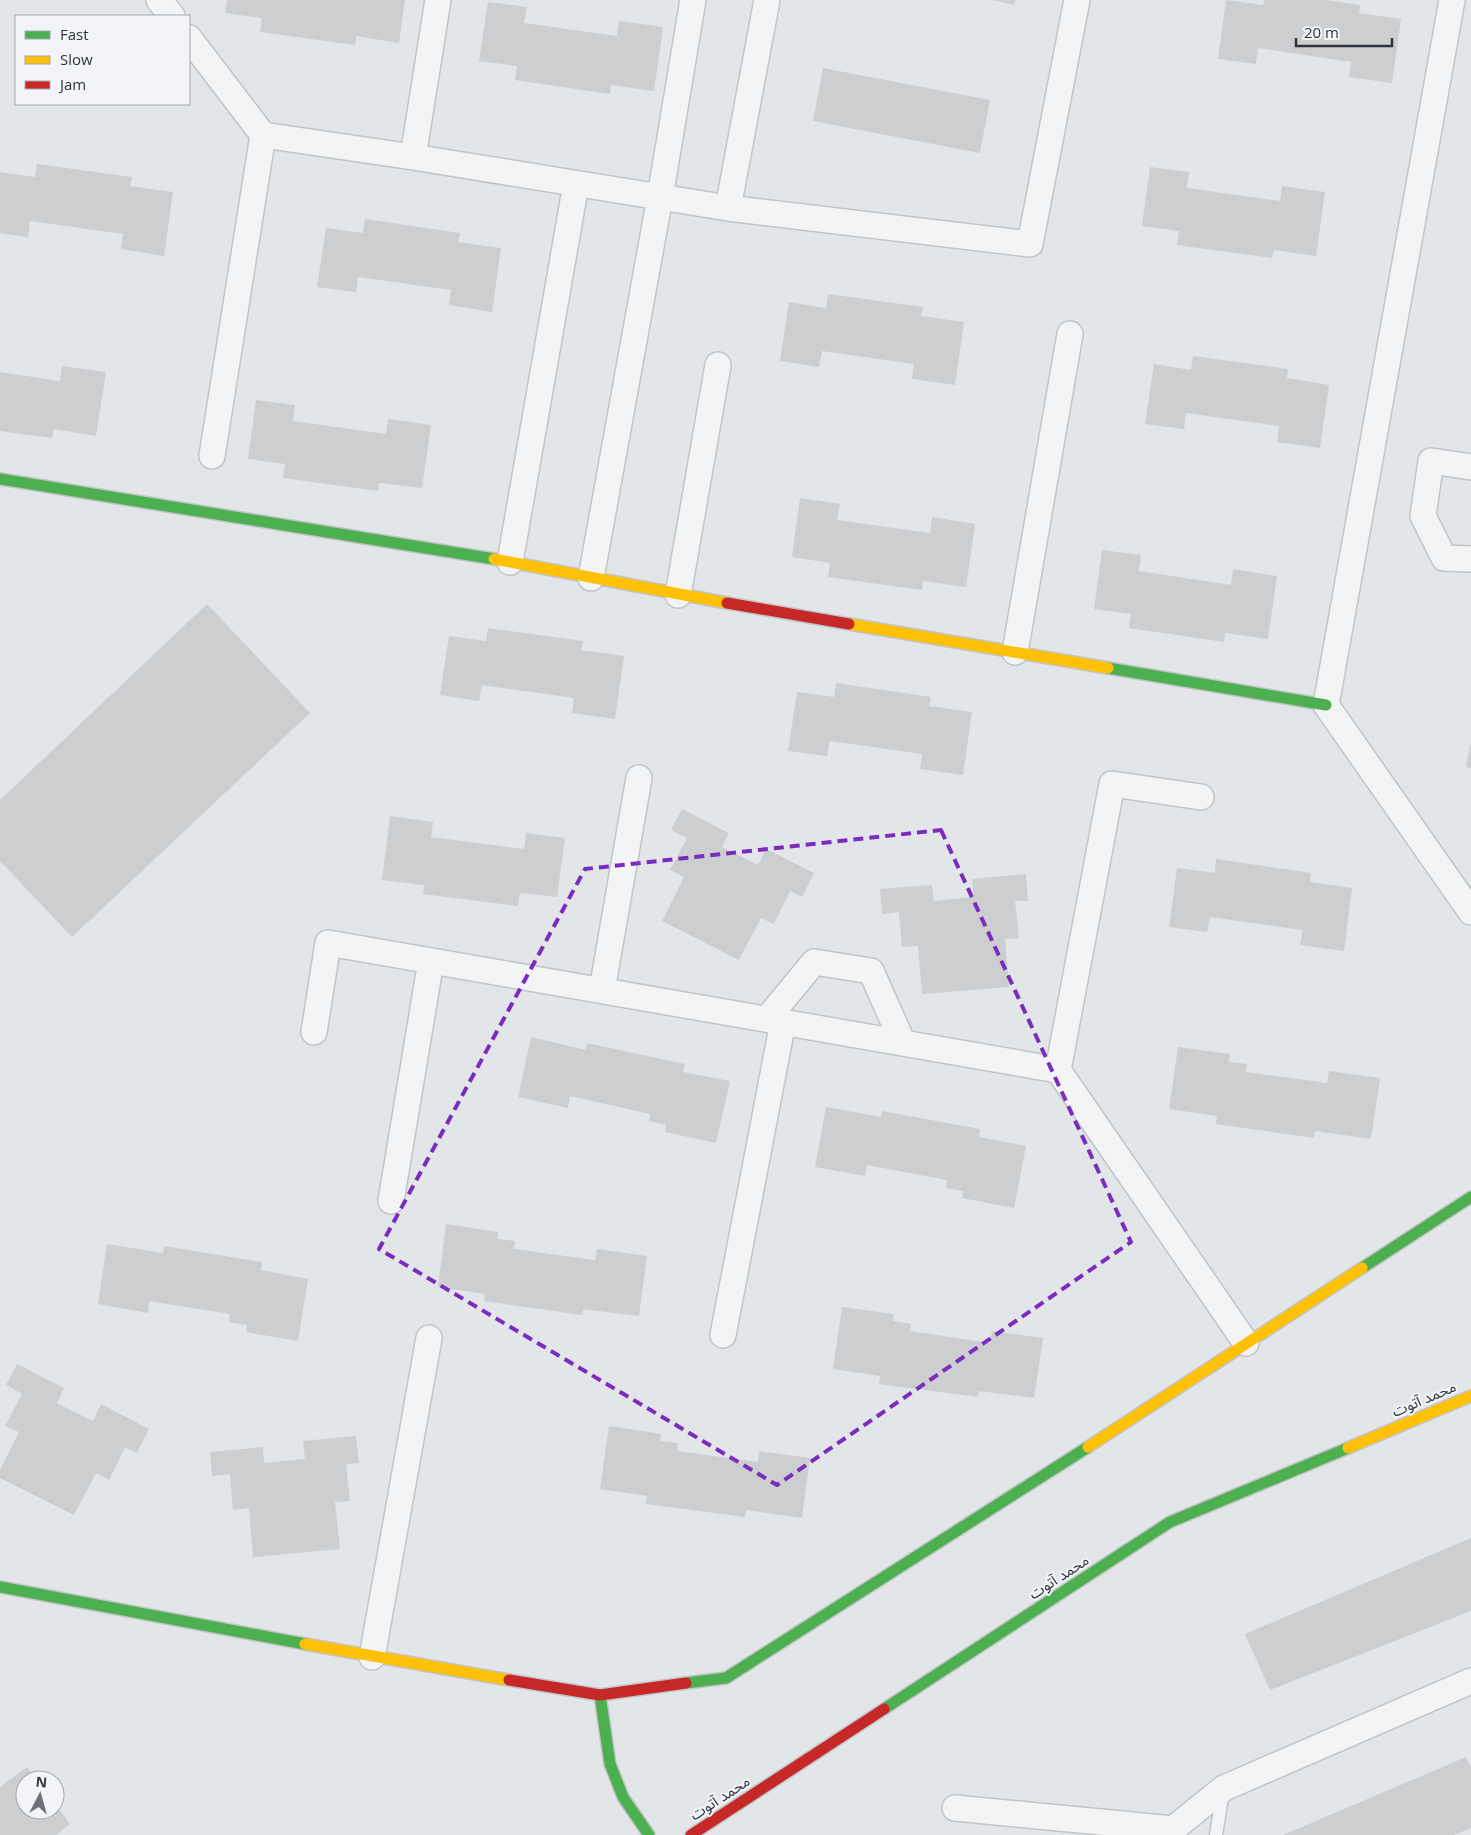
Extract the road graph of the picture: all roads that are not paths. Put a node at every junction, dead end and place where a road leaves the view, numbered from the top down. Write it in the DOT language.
graph roads {
  1 [pos="159,0"];
  2 [pos="438,0"];
  3 [pos="693,0"];
  4 [pos="767,0"];
  5 [pos="1077,0"];
  6 [pos="1452,0"];
  7 [pos="171,15"];
  8 [pos="190,39"];
  9 [pos="263,135"];
  10 [pos="412,157"];
  11 [pos="576,184"];
  12 [pos="660,197"];
  13 [pos="728,208"];
  14 [pos="1070,334"];
  15 [pos="718,365"];
  16 [pos="212,456"];
  17 [pos="1471,467"];
  18 [pos="0,480"];
  19 [pos="1471,559"];
  20 [pos="510,562"];
  21 [pos="591,578"];
  22 [pos="678,595"];
  23 [pos="1015,652"];
  24 [pos="1326,706"];
  25 [pos="639,778"];
  26 [pos="1201,797"];
  27 [pos="1471,912"];
  28 [pos="431,960"];
  29 [pos="602,990"];
  30 [pos="775,1021"];
  31 [pos="314,1032"];
  32 [pos="903,1043"];
  33 [pos="1058,1070"];
  34 [pos="1471,1197"];
  35 [pos="391,1201"];
  36 [pos="722,1336"];
  37 [pos="429,1338"];
  38 [pos="1246,1343"];
  39 [pos="1471,1396"];
  40 [pos="0,1587"];
  41 [pos="372,1657"];
  42 [pos="1471,1681"];
  43 [pos="600,1695"];
  44 [pos="1224,1788"];
  45 [pos="955,1808"];
  46 [pos="1173,1832"];
  47 [pos="649,1835"];
  48 [pos="691,1835"];
  49 [pos="1216,1835"];
  1 -- 7 [label="street"];
  2 -- 10 [label="street"];
  3 -- 12 [label="street"];
  4 -- 13 [label="street"];
  5 -- 13 [label="street"];
  6 -- 24 [label="street"];
  8 -- 9 [label="street"];
  9 -- 10 [label="street"];
  9 -- 16 [label="street"];
  10 -- 11 [label="street"];
  11 -- 12 [label="street"];
  11 -- 20 [label="street"];
  12 -- 13 [label="street"];
  12 -- 21 [label="street"];
  14 -- 23 [label="street"];
  15 -- 22 [label="street"];
  17 -- 19 [label="street"];
  18 -- 20 [label="street"];
  20 -- 21 [label="street"];
  21 -- 22 [label="street"];
  22 -- 23 [label="street"];
  23 -- 24 [label="street"];
  24 -- 27 [label="street"];
  25 -- 29 [label="street"];
  26 -- 33 [label="street"];
  28 -- 29 [label="street"];
  28 -- 31 [label="street"];
  28 -- 35 [label="street"];
  29 -- 30 [label="street"];
  30 -- 32 [label="street"];
  30 -- 32 [label="street"];
  30 -- 36 [label="street"];
  32 -- 33 [label="street"];
  33 -- 38 [label="street"];
  34 -- 38 [label="street"];
  37 -- 41 [label="street"];
  38 -- 43 [label="street"];
  39 -- 48 [label="street, محمد آتوت"];
  40 -- 41 [label="street"];
  41 -- 43 [label="street"];
  42 -- 44 [label="street"];
  43 -- 47 [label="street"];
  44 -- 46 [label="street"];
  44 -- 49 [label="lane"];
  45 -- 46 [label="street"];
}
